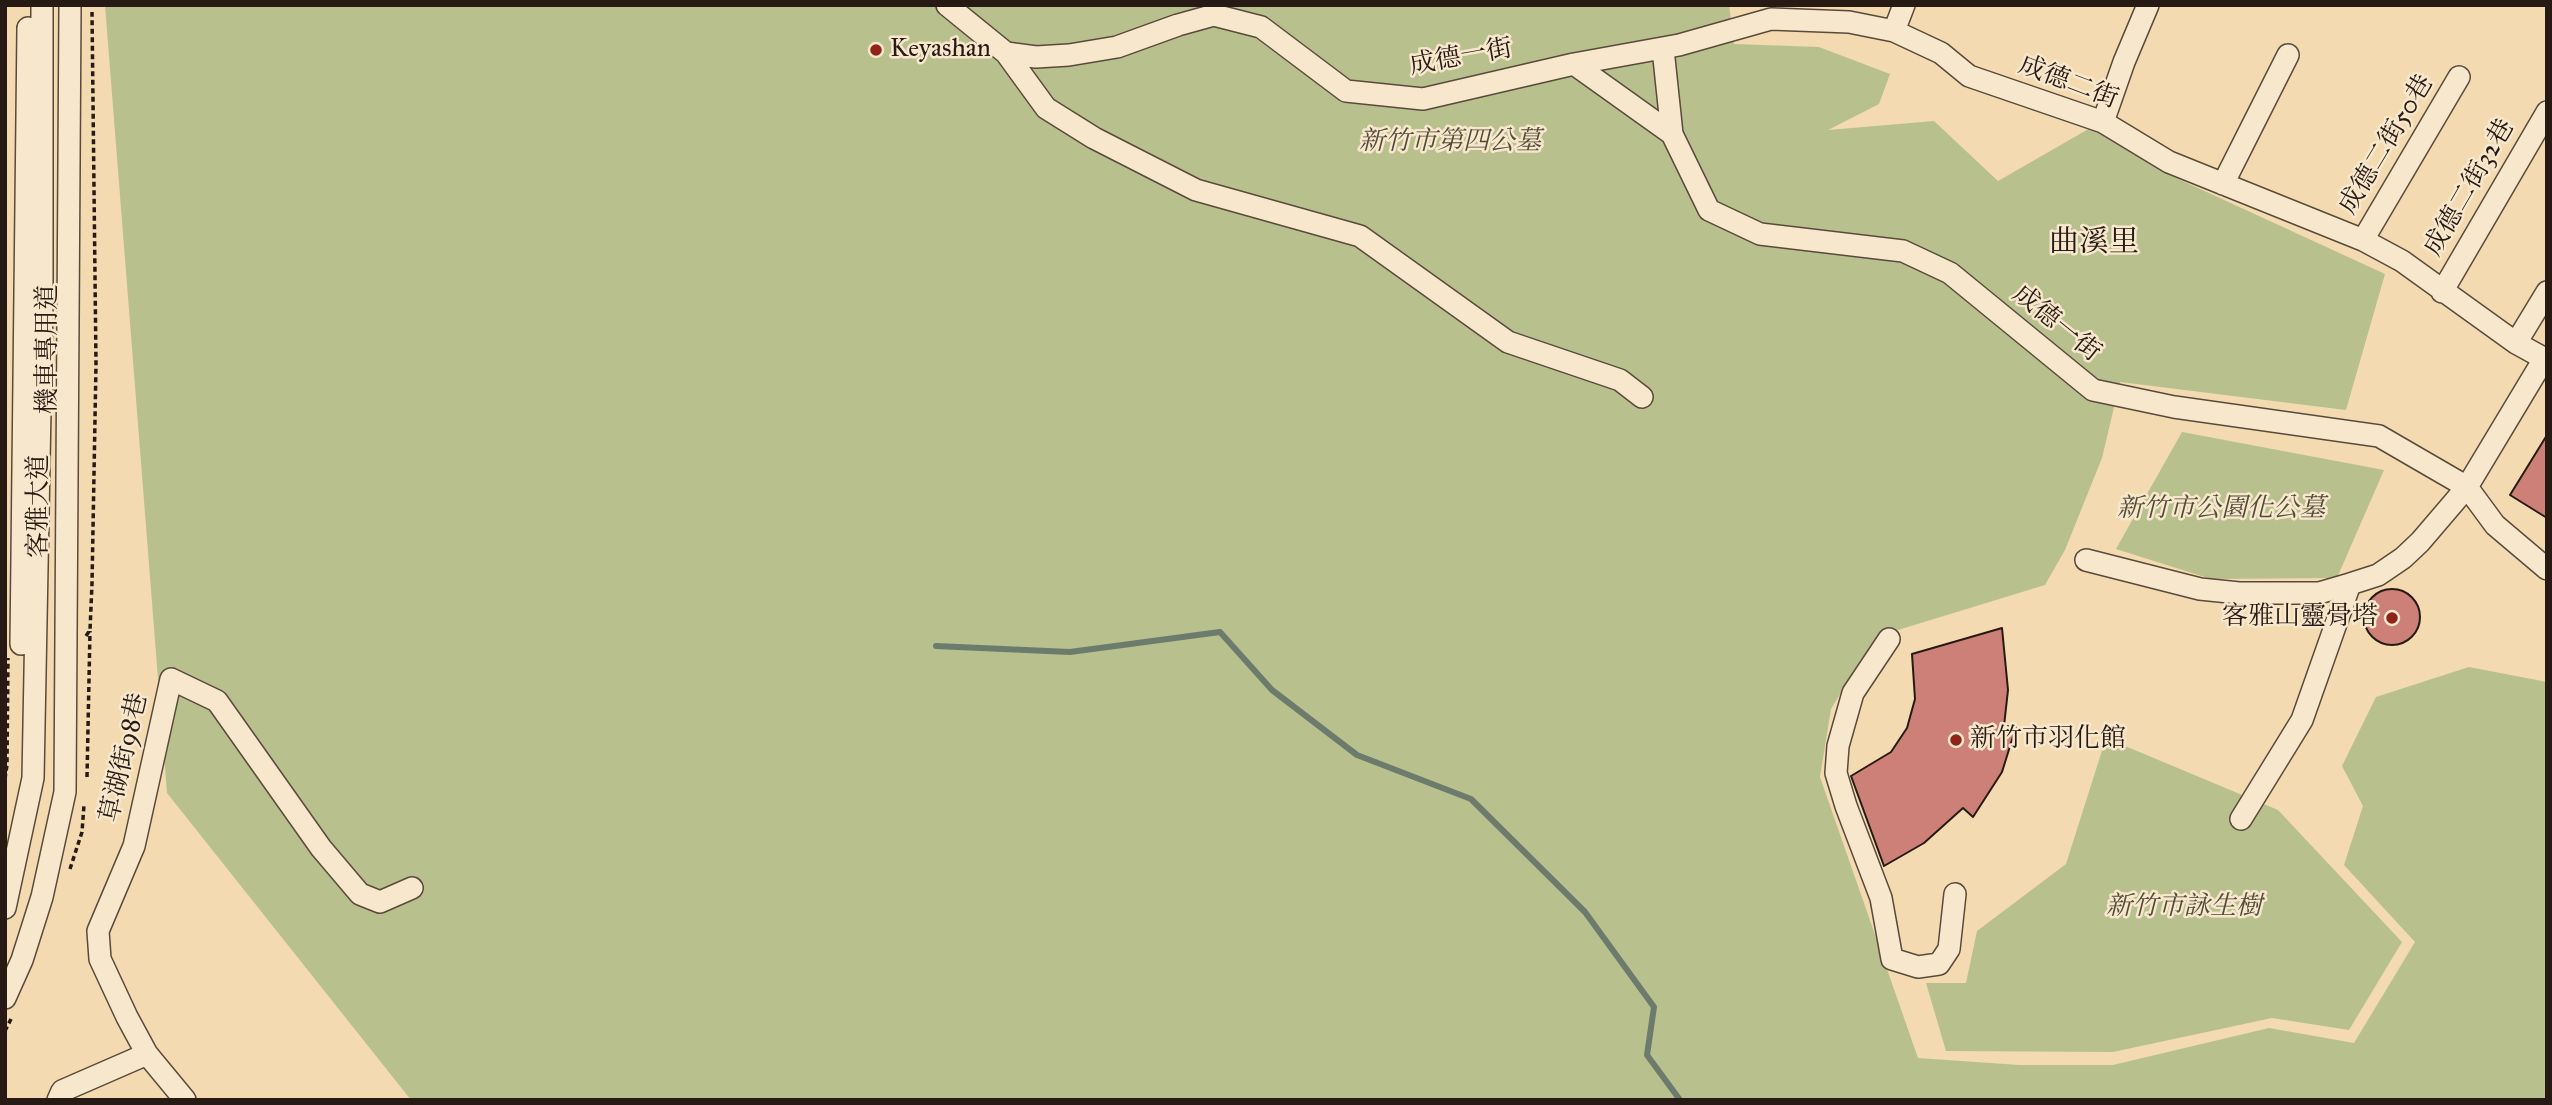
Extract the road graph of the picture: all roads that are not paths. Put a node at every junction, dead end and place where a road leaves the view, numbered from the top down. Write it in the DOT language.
graph roads {
  1 [pos="28,5"];
  2 [pos="42,5"];
  3 [pos="70,5"];
  4 [pos="77,5"];
  5 [pos="947,5"];
  6 [pos="1904,5"];
  7 [pos="2148,5"];
  8 [pos="1894,31"];
  9 [pos="1662,49"];
  10 [pos="1006,53"];
  11 [pos="2288,55"];
  12 [pos="1574,64"];
  13 [pos="2459,77"];
  14 [pos="2547,112"];
  15 [pos="2103,122"];
  16 [pos="1672,134"];
  17 [pos="2223,184"];
  18 [pos="2363,240"];
  19 [pos="2442,292"];
  20 [pos="2547,292"];
  21 [pos="2516,343"];
  22 [pos="2545,360"];
  23 [pos="1642,397"];
  24 [pos="2466,487"];
  25 [pos="2085,559"];
  26 [pos="2547,569"];
  27 [pos="2350,584"];
  28 [pos="1889,639"];
  29 [pos="67,693"];
  30 [pos="2241,819"];
  31 [pos="5,861"];
  32 [pos="412,888"];
  33 [pos="1955,894"];
  34 [pos="5,908"];
  35 [pos="5,998"];
  36 [pos="147,1054"];
  37 [pos="58,1100"];
  38 [pos="185,1100"];
  1 -- 31 [label="street, 機車專用道"];
  2 -- 34 [label="street, 客雅大道"];
  3 -- 29 [label="street, 客雅大道"];
  4 -- 29 [label="street, 機車專用道"];
  5 -- 10 [label="street"];
  6 -- 8 [label="street"];
  7 -- 15 [label="street"];
  8 -- 9 [label="street, 成德二街"];
  8 -- 15 [label="street, 成德二街"];
  9 -- 12 [label="street, 成德二街"];
  9 -- 16 [label="street, 成德一街"];
  10 -- 12 [label="street, 成德一街"];
  10 -- 23 [label="street"];
  11 -- 17 [label="street"];
  12 -- 16 [label="street, 成德一街"];
  13 -- 18 [label="street, 成德二街50巷"];
  14 -- 19 [label="street, 成德二街32巷"];
  15 -- 17 [label="street, 成德二街"];
  16 -- 24 [label="street, 成德一街"];
  17 -- 18 [label="street, 成德二街"];
  18 -- 19 [label="street, 成德二街"];
  19 -- 21 [label="street, 成德二街"];
  20 -- 21 [label="street"];
  21 -- 22 [label="street, 成德二街"];
  22 -- 24 [label="street, 成德二街"];
  24 -- 26 [label="street, 成德一街"];
  24 -- 27 [label="street, 成德二街"];
  25 -- 27 [label="street, 成德二街"];
  27 -- 30 [label="street"];
  28 -- 33 [label="street"];
  29 -- 35 [label="street, 客雅大道"];
  32 -- 36 [label="street, 草湖街98巷"];
  36 -- 37 [label="street"];
  36 -- 38 [label="street, 草湖街98巷"];
}
